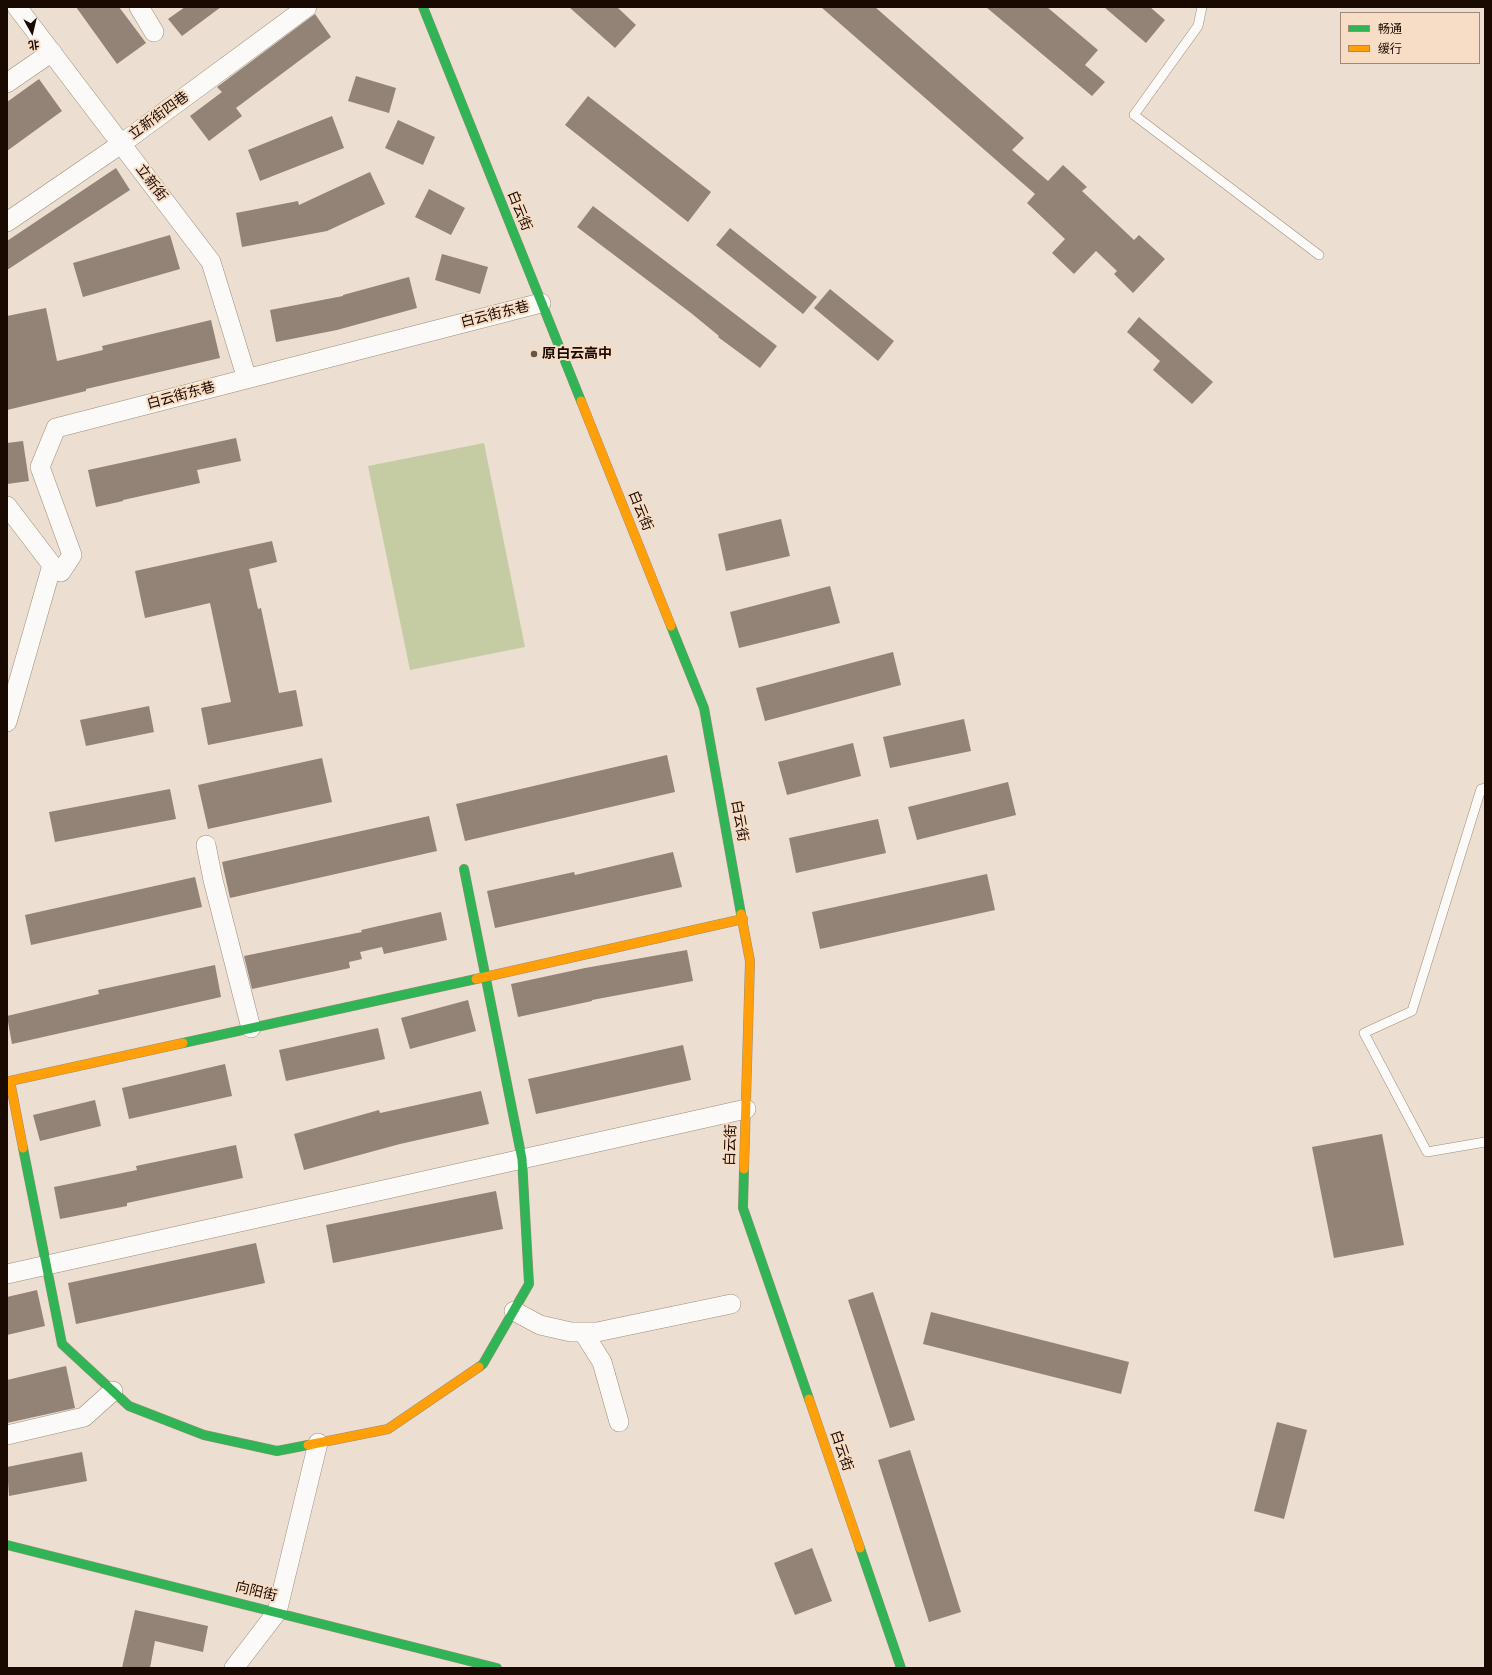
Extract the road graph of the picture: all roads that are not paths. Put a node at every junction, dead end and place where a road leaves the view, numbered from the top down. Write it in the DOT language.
graph roads {
  1 [pos="17,7"];
  2 [pos="139,7"];
  3 [pos="307,7"];
  4 [pos="423,7"];
  5 [pos="1202,7"];
  6 [pos="154,32"];
  7 [pos="52,52"];
  8 [pos="7,83"];
  9 [pos="121,144"];
  10 [pos="7,222"];
  11 [pos="1319,255"];
  12 [pos="541,303"];
  13 [pos="247,379"];
  14 [pos="7,506"];
  15 [pos="52,565"];
  16 [pos="7,722"];
  17 [pos="1485,788"];
  18 [pos="206,845"];
  19 [pos="464,869"];
  20 [pos="743,919"];
  21 [pos="486,977"];
  22 [pos="251,1028"];
  23 [pos="9,1081"];
  24 [pos="746,1109"];
  25 [pos="1485,1142"];
  26 [pos="522,1159"];
  27 [pos="47,1266"];
  28 [pos="7,1274"];
  29 [pos="731,1304"];
  30 [pos="514,1310"];
  31 [pos="582,1332"];
  32 [pos="113,1391"];
  33 [pos="619,1422"];
  34 [pos="7,1435"];
  35 [pos="318,1443"];
  36 [pos="7,1545"];
  37 [pos="277,1612"];
  38 [pos="234,1668"];
  39 [pos="497,1668"];
  40 [pos="901,1668"];
  1 -- 7 [label="street, 立新街"];
  2 -- 6 [label="street"];
  3 -- 9 [label="street, 立新街四巷"];
  4 -- 12 [label="street, 白云街"];
  5 -- 11 [label="lane"];
  7 -- 8 [label="street"];
  7 -- 9 [label="street, 立新街"];
  9 -- 10 [label="street, 立新街四巷"];
  9 -- 13 [label="street, 立新街"];
  12 -- 13 [label="street, 白云街东巷"];
  12 -- 20 [label="street, 白云街"];
  13 -- 15 [label="street, 白云街东巷"];
  14 -- 15 [label="street"];
  15 -- 16 [label="street"];
  17 -- 25 [label="lane"];
  18 -- 22 [label="street"];
  19 -- 21 [label="street"];
  20 -- 21 [label="street"];
  20 -- 24 [label="street, 白云街"];
  21 -- 22 [label="street"];
  21 -- 26 [label="street"];
  22 -- 23 [label="street"];
  23 -- 27 [label="street"];
  24 -- 26 [label="street"];
  24 -- 40 [label="street, 白云街"];
  26 -- 27 [label="street"];
  26 -- 30 [label="street"];
  27 -- 28 [label="street"];
  27 -- 32 [label="street"];
  29 -- 31 [label="street"];
  30 -- 31 [label="street"];
  30 -- 35 [label="street"];
  31 -- 33 [label="street"];
  32 -- 34 [label="street"];
  32 -- 35 [label="street"];
  35 -- 37 [label="street"];
  36 -- 37 [label="street, 向阳街"];
  37 -- 38 [label="street"];
  37 -- 39 [label="street, 向阳街"];
}
